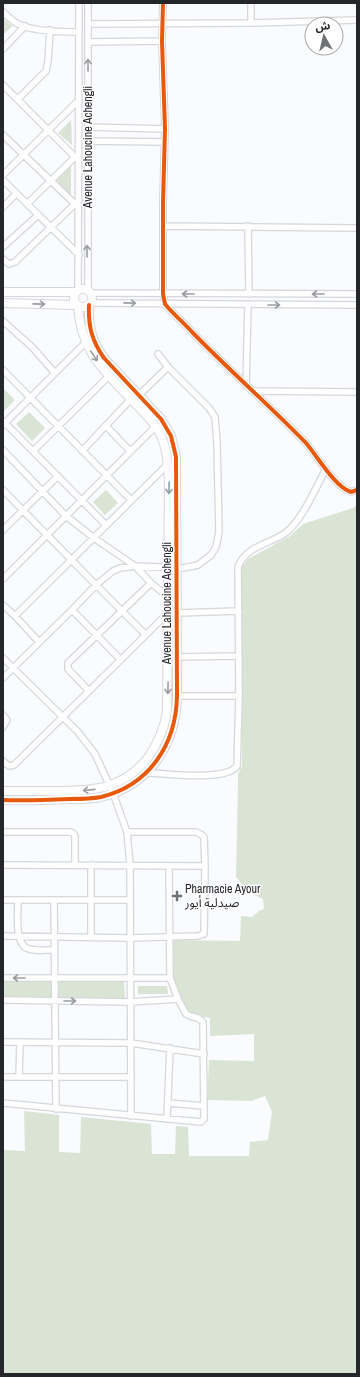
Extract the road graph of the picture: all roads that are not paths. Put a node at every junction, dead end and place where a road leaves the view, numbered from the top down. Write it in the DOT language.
graph roads {
  1 [pos="80,3"];
  2 [pos="88,3"];
  3 [pos="163,3"];
  4 [pos="250,3"];
  5 [pos="3,12"];
  6 [pos="357,20"];
  7 [pos="251,23"];
  8 [pos="88,24"];
  9 [pos="163,24"];
  10 [pos="25,26"];
  11 [pos="50,30"];
  12 [pos="79,32"];
  13 [pos="162,41"];
  14 [pos="88,42"];
  15 [pos="3,49"];
  16 [pos="3,85"];
  17 [pos="18,100"];
  18 [pos="79,100"];
  19 [pos="88,126"];
  20 [pos="166,128"];
  21 [pos="49,131"];
  22 [pos="3,135"];
  23 [pos="88,141"];
  24 [pos="165,142"];
  25 [pos="23,156"];
  26 [pos="77,159"];
  27 [pos="3,175"];
  28 [pos="3,180"];
  29 [pos="50,181"];
  30 [pos="16,194"];
  31 [pos="77,202"];
  32 [pos="27,204"];
  33 [pos="3,207"];
  34 [pos="38,214"];
  35 [pos="163,226"];
  36 [pos="248,226"];
  37 [pos="51,228"];
  38 [pos="355,228"];
  39 [pos="3,247"];
  40 [pos="79,255"];
  41 [pos="3,259"];
  42 [pos="77,291"];
  43 [pos="3,292"];
  44 [pos="89,292"];
  45 [pos="163,294"];
  46 [pos="249,294"];
  47 [pos="357,294"];
  48 [pos="3,303"];
  49 [pos="90,304"];
  50 [pos="164,304"];
  51 [pos="248,304"];
  52 [pos="357,305"];
  53 [pos="77,306"];
  54 [pos="3,321"];
  55 [pos="85,343"];
  56 [pos="158,354"];
  57 [pos="168,367"];
  58 [pos="3,370"];
  59 [pos="55,373"];
  60 [pos="109,376"];
  61 [pos="246,386"];
  62 [pos="252,391"];
  63 [pos="357,392"];
  64 [pos="140,394"];
  65 [pos="30,398"];
  66 [pos="131,399"];
  67 [pos="4,423"];
  68 [pos="106,426"];
  69 [pos="155,426"];
  70 [pos="58,427"];
  71 [pos="3,450"];
  72 [pos="33,451"];
  73 [pos="82,451"];
  74 [pos="130,451"];
  75 [pos="168,464"];
  76 [pos="326,469"];
  77 [pos="106,475"];
  78 [pos="58,476"];
  79 [pos="3,490"];
  80 [pos="357,490"];
  81 [pos="43,492"];
  82 [pos="81,500"];
  83 [pos="132,500"];
  84 [pos="23,510"];
  85 [pos="66,516"];
  86 [pos="106,525"];
  87 [pos="3,530"];
  88 [pos="47,535"];
  89 [pos="94,538"];
  90 [pos="72,560"];
  91 [pos="135,566"];
  92 [pos="168,566"];
  93 [pos="177,567"];
  94 [pos="3,579"];
  95 [pos="151,583"];
  96 [pos="96,585"];
  97 [pos="168,598"];
  98 [pos="3,605"];
  99 [pos="72,610"];
  100 [pos="122,611"];
  101 [pos="239,611"];
  102 [pos="173,613"];
  103 [pos="15,616"];
  104 [pos="146,635"];
  105 [pos="96,636"];
  106 [pos="38,642"];
  107 [pos="239,656"];
  108 [pos="177,657"];
  109 [pos="3,658"];
  110 [pos="121,660"];
  111 [pos="13,668"];
  112 [pos="3,678"];
  113 [pos="89,691"];
  114 [pos="178,696"];
  115 [pos="239,696"];
  116 [pos="3,715"];
  117 [pos="62,717"];
  118 [pos="3,727"];
  119 [pos="3,761"];
  120 [pos="146,773"];
  121 [pos="111,789"];
  122 [pos="3,791"];
  123 [pos="3,800"];
  124 [pos="3,832"];
  125 [pos="127,832"];
  126 [pos="3,865"];
  127 [pos="75,865"];
  128 [pos="91,865"];
  129 [pos="130,865"];
  130 [pos="169,866"];
  131 [pos="205,866"];
  132 [pos="3,900"];
  133 [pos="18,900"];
  134 [pos="54,900"];
  135 [pos="90,900"];
  136 [pos="130,900"];
  137 [pos="3,936"];
  138 [pos="91,936"];
  139 [pos="18,937"];
  140 [pos="54,937"];
  141 [pos="169,937"];
  142 [pos="130,938"];
  143 [pos="54,950"];
  144 [pos="3,978"];
  145 [pos="54,978"];
  146 [pos="130,978"];
  147 [pos="170,978"];
  148 [pos="178,999"];
  149 [pos="3,1000"];
  150 [pos="54,1001"];
  151 [pos="130,1002"];
  152 [pos="3,1042"];
  153 [pos="20,1042"];
  154 [pos="55,1042"];
  155 [pos="130,1043"];
  156 [pos="170,1048"];
  157 [pos="204,1054"];
  158 [pos="3,1077"];
  159 [pos="18,1077"];
  160 [pos="130,1077"];
  161 [pos="55,1078"];
  162 [pos="3,1103"];
  163 [pos="168,1103"];
  164 [pos="204,1106"];
  165 [pos="56,1108"];
  166 [pos="131,1116"];
  167 [pos="167,1119"];
  1 -- 12 [label="street, Avenue Lahoucine Achengli"];
  2 -- 8 [label="street, Avenue Lahoucine Achengli"];
  3 -- 9 [label="street"];
  4 -- 7 [label="street"];
  5 -- 10 [label="street"];
  6 -- 7 [label="street"];
  7 -- 9 [label="street"];
  8 -- 9 [label="street"];
  8 -- 14 [label="street, Avenue Lahoucine Achengli"];
  9 -- 13 [label="street"];
  10 -- 11 [label="street"];
  10 -- 15 [label="street"];
  11 -- 12 [label="street"];
  11 -- 17 [label="street"];
  12 -- 18 [label="street, Avenue Lahoucine Achengli"];
  13 -- 14 [label="street"];
  13 -- 20 [label="street"];
  19 -- 14 [label="street, Avenue Lahoucine Achengli, one-way"];
  16 -- 17 [label="street"];
  17 -- 21 [label="street"];
  18 -- 21 [label="street"];
  18 -- 26 [label="street, Avenue Lahoucine Achengli"];
  19 -- 20 [label="street"];
  19 -- 23 [label="street, Avenue Lahoucine Achengli"];
  20 -- 24 [label="street"];
  21 -- 25 [label="street"];
  21 -- 26 [label="street"];
  22 -- 25 [label="street"];
  23 -- 24 [label="street"];
  44 -- 23 [label="street, Avenue Lahoucine Achengli, one-way"];
  24 -- 35 [label="street"];
  25 -- 27 [label="street"];
  25 -- 29 [label="street"];
  26 -- 29 [label="street"];
  26 -- 31 [label="street, Avenue Lahoucine Achengli"];
  28 -- 30 [label="street"];
  29 -- 31 [label="street"];
  29 -- 32 [label="street"];
  30 -- 32 [label="street"];
  30 -- 33 [label="street"];
  31 -- 37 [label="street"];
  31 -- 40 [label="street, Avenue Lahoucine Achengli"];
  32 -- 34 [label="street"];
  34 -- 37 [label="street"];
  34 -- 39 [label="street"];
  35 -- 36 [label="street"];
  35 -- 45 [label="street"];
  36 -- 38 [label="street"];
  36 -- 46 [label="street"];
  37 -- 40 [label="street"];
  37 -- 41 [label="street"];
  40 -- 42 [label="street, Avenue Lahoucine Achengli"];
  42 -- 43 [label="street"];
  42 -- 44 [label="street"];
  42 -- 53 [label="street"];
  44 -- 45 [label="street"];
  44 -- 49 [label="street"];
  46 -- 45 [label="street, one-way"];
  45 -- 50 [label="street"];
  47 -- 46 [label="street, one-way"];
  48 -- 53 [label="street, one-way"];
  49 -- 50 [label="street, one-way"];
  49 -- 53 [label="street"];
  49 -- 64 [label="street, Avenue Lahoucine Achengli"];
  50 -- 51 [label="street"];
  50 -- 61 [label="street"];
  51 -- 52 [label="street, one-way"];
  51 -- 61 [label="street"];
  53 -- 55 [label="street, Avenue Lahoucine Achengli"];
  54 -- 59 [label="street"];
  55 -- 59 [label="street"];
  55 -- 60 [label="street, Avenue Lahoucine Achengli, one-way"];
  56 -- 57 [label="street"];
  57 -- 64 [label="street"];
  57 -- 93 [label="street"];
  58 -- 65 [label="street"];
  59 -- 65 [label="street"];
  60 -- 66 [label="street, Avenue Lahoucine Achengli"];
  60 -- 70 [label="street"];
  61 -- 62 [label="street"];
  62 -- 63 [label="street"];
  62 -- 76 [label="street"];
  64 -- 93 [label="street, Avenue Lahoucine Achengli"];
  65 -- 67 [label="street"];
  65 -- 70 [label="street"];
  66 -- 68 [label="street"];
  66 -- 69 [label="street, Avenue Lahoucine Achengli"];
  67 -- 72 [label="street"];
  68 -- 73 [label="street"];
  68 -- 74 [label="street"];
  69 -- 74 [label="street"];
  69 -- 75 [label="street, Avenue Lahoucine Achengli"];
  70 -- 72 [label="street"];
  70 -- 73 [label="street"];
  71 -- 81 [label="street"];
  72 -- 78 [label="street"];
  73 -- 77 [label="street"];
  74 -- 77 [label="street"];
  75 -- 83 [label="street"];
  75 -- 92 [label="street, Avenue Lahoucine Achengli, one-way"];
  76 -- 80 [label="street"];
  76 -- 101 [label="street"];
  77 -- 82 [label="street"];
  77 -- 83 [label="street"];
  78 -- 81 [label="street"];
  78 -- 82 [label="street"];
  79 -- 84 [label="street"];
  81 -- 84 [label="street"];
  81 -- 85 [label="street"];
  82 -- 85 [label="street"];
  82 -- 86 [label="street"];
  83 -- 86 [label="street"];
  84 -- 87 [label="street"];
  84 -- 88 [label="street"];
  85 -- 88 [label="street"];
  85 -- 89 [label="street"];
  86 -- 89 [label="street"];
  88 -- 90 [label="street"];
  88 -- 94 [label="street"];
  89 -- 90 [label="street"];
  89 -- 91 [label="street"];
  90 -- 96 [label="street"];
  90 -- 103 [label="street"];
  91 -- 92 [label="street"];
  91 -- 95 [label="street"];
  91 -- 96 [label="street"];
  92 -- 93 [label="street"];
  92 -- 97 [label="street, Avenue Lahoucine Achengli"];
  93 -- 102 [label="street, Avenue Lahoucine Achengli"];
  95 -- 97 [label="street"];
  95 -- 100 [label="street"];
  96 -- 99 [label="street"];
  96 -- 100 [label="street"];
  97 -- 102 [label="street, Avenue Lahoucine Achengli"];
  98 -- 103 [label="street"];
  99 -- 105 [label="street"];
  99 -- 106 [label="street"];
  100 -- 104 [label="street"];
  100 -- 105 [label="street"];
  101 -- 102 [label="street"];
  101 -- 107 [label="street"];
  102 -- 104 [label="street"];
  102 -- 108 [label="street, Avenue Lahoucine Achengli"];
  102 -- 121 [label="street, Avenue Lahoucine Achengli, one-way"];
  103 -- 106 [label="street"];
  104 -- 110 [label="street"];
  105 -- 110 [label="street"];
  105 -- 113 [label="street"];
  106 -- 111 [label="street"];
  107 -- 108 [label="street"];
  107 -- 115 [label="street"];
  108 -- 114 [label="street, Avenue Lahoucine Achengli"];
  109 -- 111 [label="street"];
  110 -- 113 [label="street"];
  111 -- 112 [label="street"];
  111 -- 117 [label="street"];
  113 -- 117 [label="street"];
  114 -- 115 [label="street"];
  114 -- 120 [label="street, Avenue Lahoucine Achengli"];
  115 -- 120 [label="street"];
  116 -- 118 [label="street"];
  117 -- 119 [label="street"];
  117 -- 121 [label="street"];
  120 -- 121 [label="street, Avenue Lahoucine Achengli"];
  121 -- 122 [label="street, Avenue Lahoucine Achengli, one-way"];
  121 -- 123 [label="street, Avenue Lahoucine Achengli"];
  121 -- 125 [label="street"];
  124 -- 127 [label="street"];
  125 -- 129 [label="street"];
  125 -- 131 [label="street"];
  126 -- 127 [label="street"];
  127 -- 128 [label="street"];
  128 -- 129 [label="street"];
  128 -- 135 [label="street"];
  129 -- 130 [label="street"];
  129 -- 136 [label="street"];
  130 -- 131 [label="street"];
  130 -- 141 [label="street"];
  131 -- 141 [label="street"];
  132 -- 133 [label="street"];
  133 -- 134 [label="street"];
  133 -- 139 [label="street"];
  134 -- 135 [label="street"];
  134 -- 140 [label="street"];
  135 -- 136 [label="street"];
  135 -- 138 [label="street"];
  136 -- 142 [label="street"];
  137 -- 139 [label="street"];
  138 -- 140 [label="street"];
  138 -- 142 [label="street"];
  139 -- 140 [label="street"];
  139 -- 143 [label="street"];
  140 -- 143 [label="street"];
  141 -- 142 [label="street"];
  141 -- 147 [label="street"];
  142 -- 146 [label="street"];
  143 -- 145 [label="street"];
  145 -- 144 [label="street, one-way"];
  145 -- 146 [label="street"];
  145 -- 150 [label="street"];
  146 -- 147 [label="street"];
  146 -- 151 [label="street"];
  147 -- 148 [label="street"];
  148 -- 151 [label="street"];
  148 -- 157 [label="street"];
  149 -- 150 [label="street"];
  150 -- 151 [label="street, one-way"];
  150 -- 154 [label="street"];
  151 -- 155 [label="street"];
  152 -- 153 [label="street"];
  153 -- 154 [label="street"];
  153 -- 159 [label="street"];
  154 -- 155 [label="street"];
  154 -- 161 [label="street"];
  155 -- 156 [label="street"];
  155 -- 160 [label="street"];
  156 -- 157 [label="street"];
  156 -- 163 [label="street"];
  157 -- 164 [label="street"];
  158 -- 159 [label="street"];
  159 -- 161 [label="street"];
  160 -- 161 [label="street"];
  160 -- 166 [label="street"];
  161 -- 165 [label="street"];
  162 -- 165 [label="street"];
  163 -- 164 [label="street"];
  163 -- 167 [label="street"];
  164 -- 167 [label="street"];
  165 -- 166 [label="street"];
  166 -- 167 [label="street"];
}
